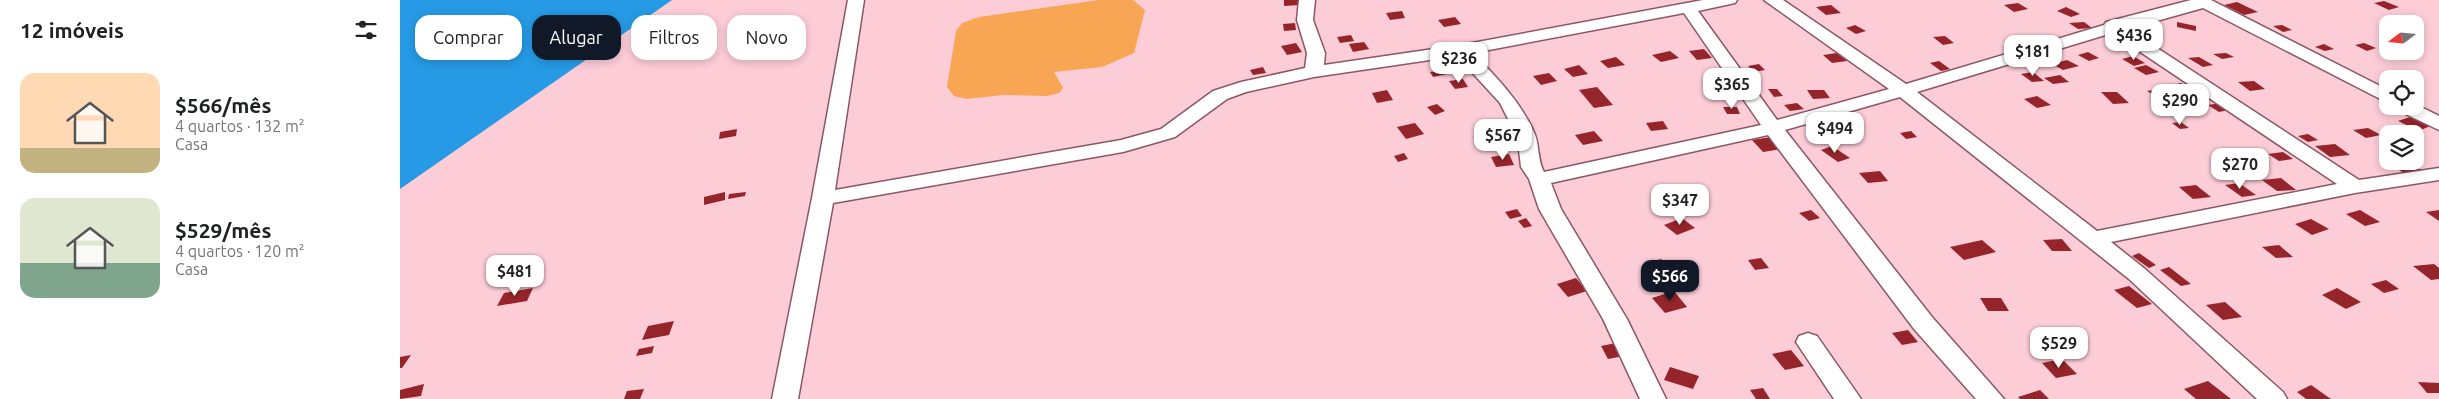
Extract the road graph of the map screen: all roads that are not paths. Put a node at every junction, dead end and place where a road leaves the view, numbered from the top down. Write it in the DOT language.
graph roads {
  1 [pos="856,0"];
  2 [pos="1306,0"];
  3 [pos="1729,0"];
  4 [pos="1772,0"];
  5 [pos="2201,2"];
  6 [pos="1700,4"];
  7 [pos="2112,26"];
  8 [pos="1460,50"];
  9 [pos="1316,53"];
  10 [pos="1355,66"];
  11 [pos="1314,72"];
  12 [pos="1904,91"];
  13 [pos="2379,93"];
  14 [pos="2422,115"];
  15 [pos="2439,124"];
  16 [pos="1773,128"];
  17 [pos="2439,174"];
  18 [pos="1539,179"];
  19 [pos="2355,187"];
  20 [pos="823,198"];
  21 [pos="2092,239"];
  22 [pos="1808,342"];
  23 [pos="785,399"];
  24 [pos="1653,399"];
  25 [pos="1848,399"];
  26 [pos="1991,399"];
  27 [pos="2274,399"];
  1 -- 20 [label="street"];
  2 -- 9 [label="street"];
  3 -- 6 [label="street"];
  4 -- 12 [label="street"];
  5 -- 7 [label="street"];
  5 -- 13 [label="street"];
  6 -- 8 [label="street"];
  6 -- 16 [label="street"];
  7 -- 12 [label="street"];
  7 -- 19 [label="street"];
  8 -- 10 [label="street"];
  8 -- 18 [label="street"];
  9 -- 10 [label="street"];
  9 -- 11 [label="street"];
  10 -- 11 [label="street"];
  11 -- 20 [label="street"];
  12 -- 16 [label="street"];
  12 -- 21 [label="street"];
  14 -- 15 [label="street"];
  16 -- 18 [label="street"];
  16 -- 26 [label="street"];
  17 -- 19 [label="street"];
  18 -- 24 [label="street"];
  19 -- 21 [label="street"];
  20 -- 23 [label="street"];
  21 -- 27 [label="street"];
  22 -- 25 [label="street"];
}
